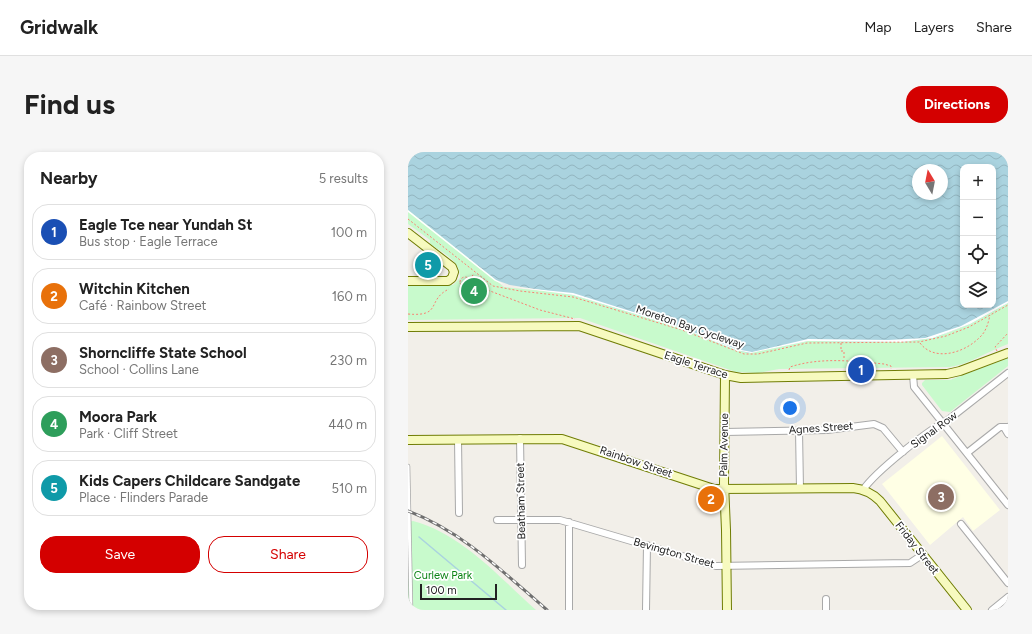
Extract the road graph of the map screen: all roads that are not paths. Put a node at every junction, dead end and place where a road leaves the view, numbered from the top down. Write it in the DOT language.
graph roads {
  1 [pos="408,233"];
  2 [pos="408,281"];
  3 [pos="408,327"];
  4 [pos="1008,353"];
  5 [pos="913,375"];
  6 [pos="1007,375"];
  7 [pos="725,376"];
  8 [pos="943,422"];
  9 [pos="1008,427"];
  10 [pos="799,430"];
  11 [pos="725,432"];
  12 [pos="1008,434"];
  13 [pos="520,438"];
  14 [pos="458,439"];
  15 [pos="408,440"];
  16 [pos="903,452"];
  17 [pos="967,453"];
  18 [pos="408,466"];
  19 [pos="800,489"];
  20 [pos="724,490"];
  21 [pos="863,490"];
  22 [pos="1008,505"];
  23 [pos="459,513"];
  24 [pos="521,519"];
  25 [pos="497,520"];
  26 [pos="569,522"];
  27 [pos="961,524"];
  28 [pos="647,545"];
  29 [pos="922,555"];
  30 [pos="522,565"];
  31 [pos="727,566"];
  32 [pos="1008,583"];
  33 [pos="1008,597"];
  34 [pos="826,599"];
  35 [pos="411,610"];
  36 [pos="569,610"];
  37 [pos="646,610"];
  38 [pos="728,610"];
  39 [pos="826,610"];
  40 [pos="967,610"];
  41 [pos="992,610"];
  1 -- 2 [label="street"];
  3 -- 7 [label="street, Eagle Terrace"];
  4 -- 5 [label="street, Eagle Terrace"];
  5 -- 7 [label="street, Eagle Terrace"];
  5 -- 8 [label="street"];
  6 -- 8 [label="street, Signal Row"];
  7 -- 11 [label="street, Palm Avenue"];
  8 -- 16 [label="street, Signal Row"];
  8 -- 17 [label="street"];
  9 -- 12 [label="street"];
  9 -- 17 [label="street"];
  10 -- 11 [label="street, Agnes Street"];
  10 -- 16 [label="street, Agnes Street"];
  10 -- 19 [label="street"];
  11 -- 20 [label="street, Palm Avenue"];
  13 -- 14 [label="street, Rainbow Street"];
  13 -- 20 [label="street, Rainbow Street"];
  13 -- 24 [label="street, Beatham Street"];
  14 -- 15 [label="street, Rainbow Street"];
  14 -- 23 [label="street"];
  16 -- 21 [label="street, Signal Row"];
  17 -- 22 [label="street"];
  18 -- 35 [label="lane"];
  19 -- 20 [label="street, Rainbow Street"];
  19 -- 21 [label="street, Rainbow Street"];
  20 -- 31 [label="street, Palm Avenue"];
  21 -- 29 [label="street, Friday Street"];
  24 -- 25 [label="street, Bevington Street"];
  24 -- 26 [label="street, Bevington Street"];
  24 -- 30 [label="street, Beatham Street"];
  26 -- 28 [label="street, Bevington Street"];
  26 -- 36 [label="street"];
  27 -- 32 [label="street"];
  28 -- 31 [label="street, Bevington Street"];
  28 -- 37 [label="street"];
  29 -- 31 [label="street, Bevington Street"];
  29 -- 40 [label="street, Friday Street"];
  31 -- 38 [label="street, Palm Avenue"];
  33 -- 41 [label="street"];
  34 -- 39 [label="street"];
}
